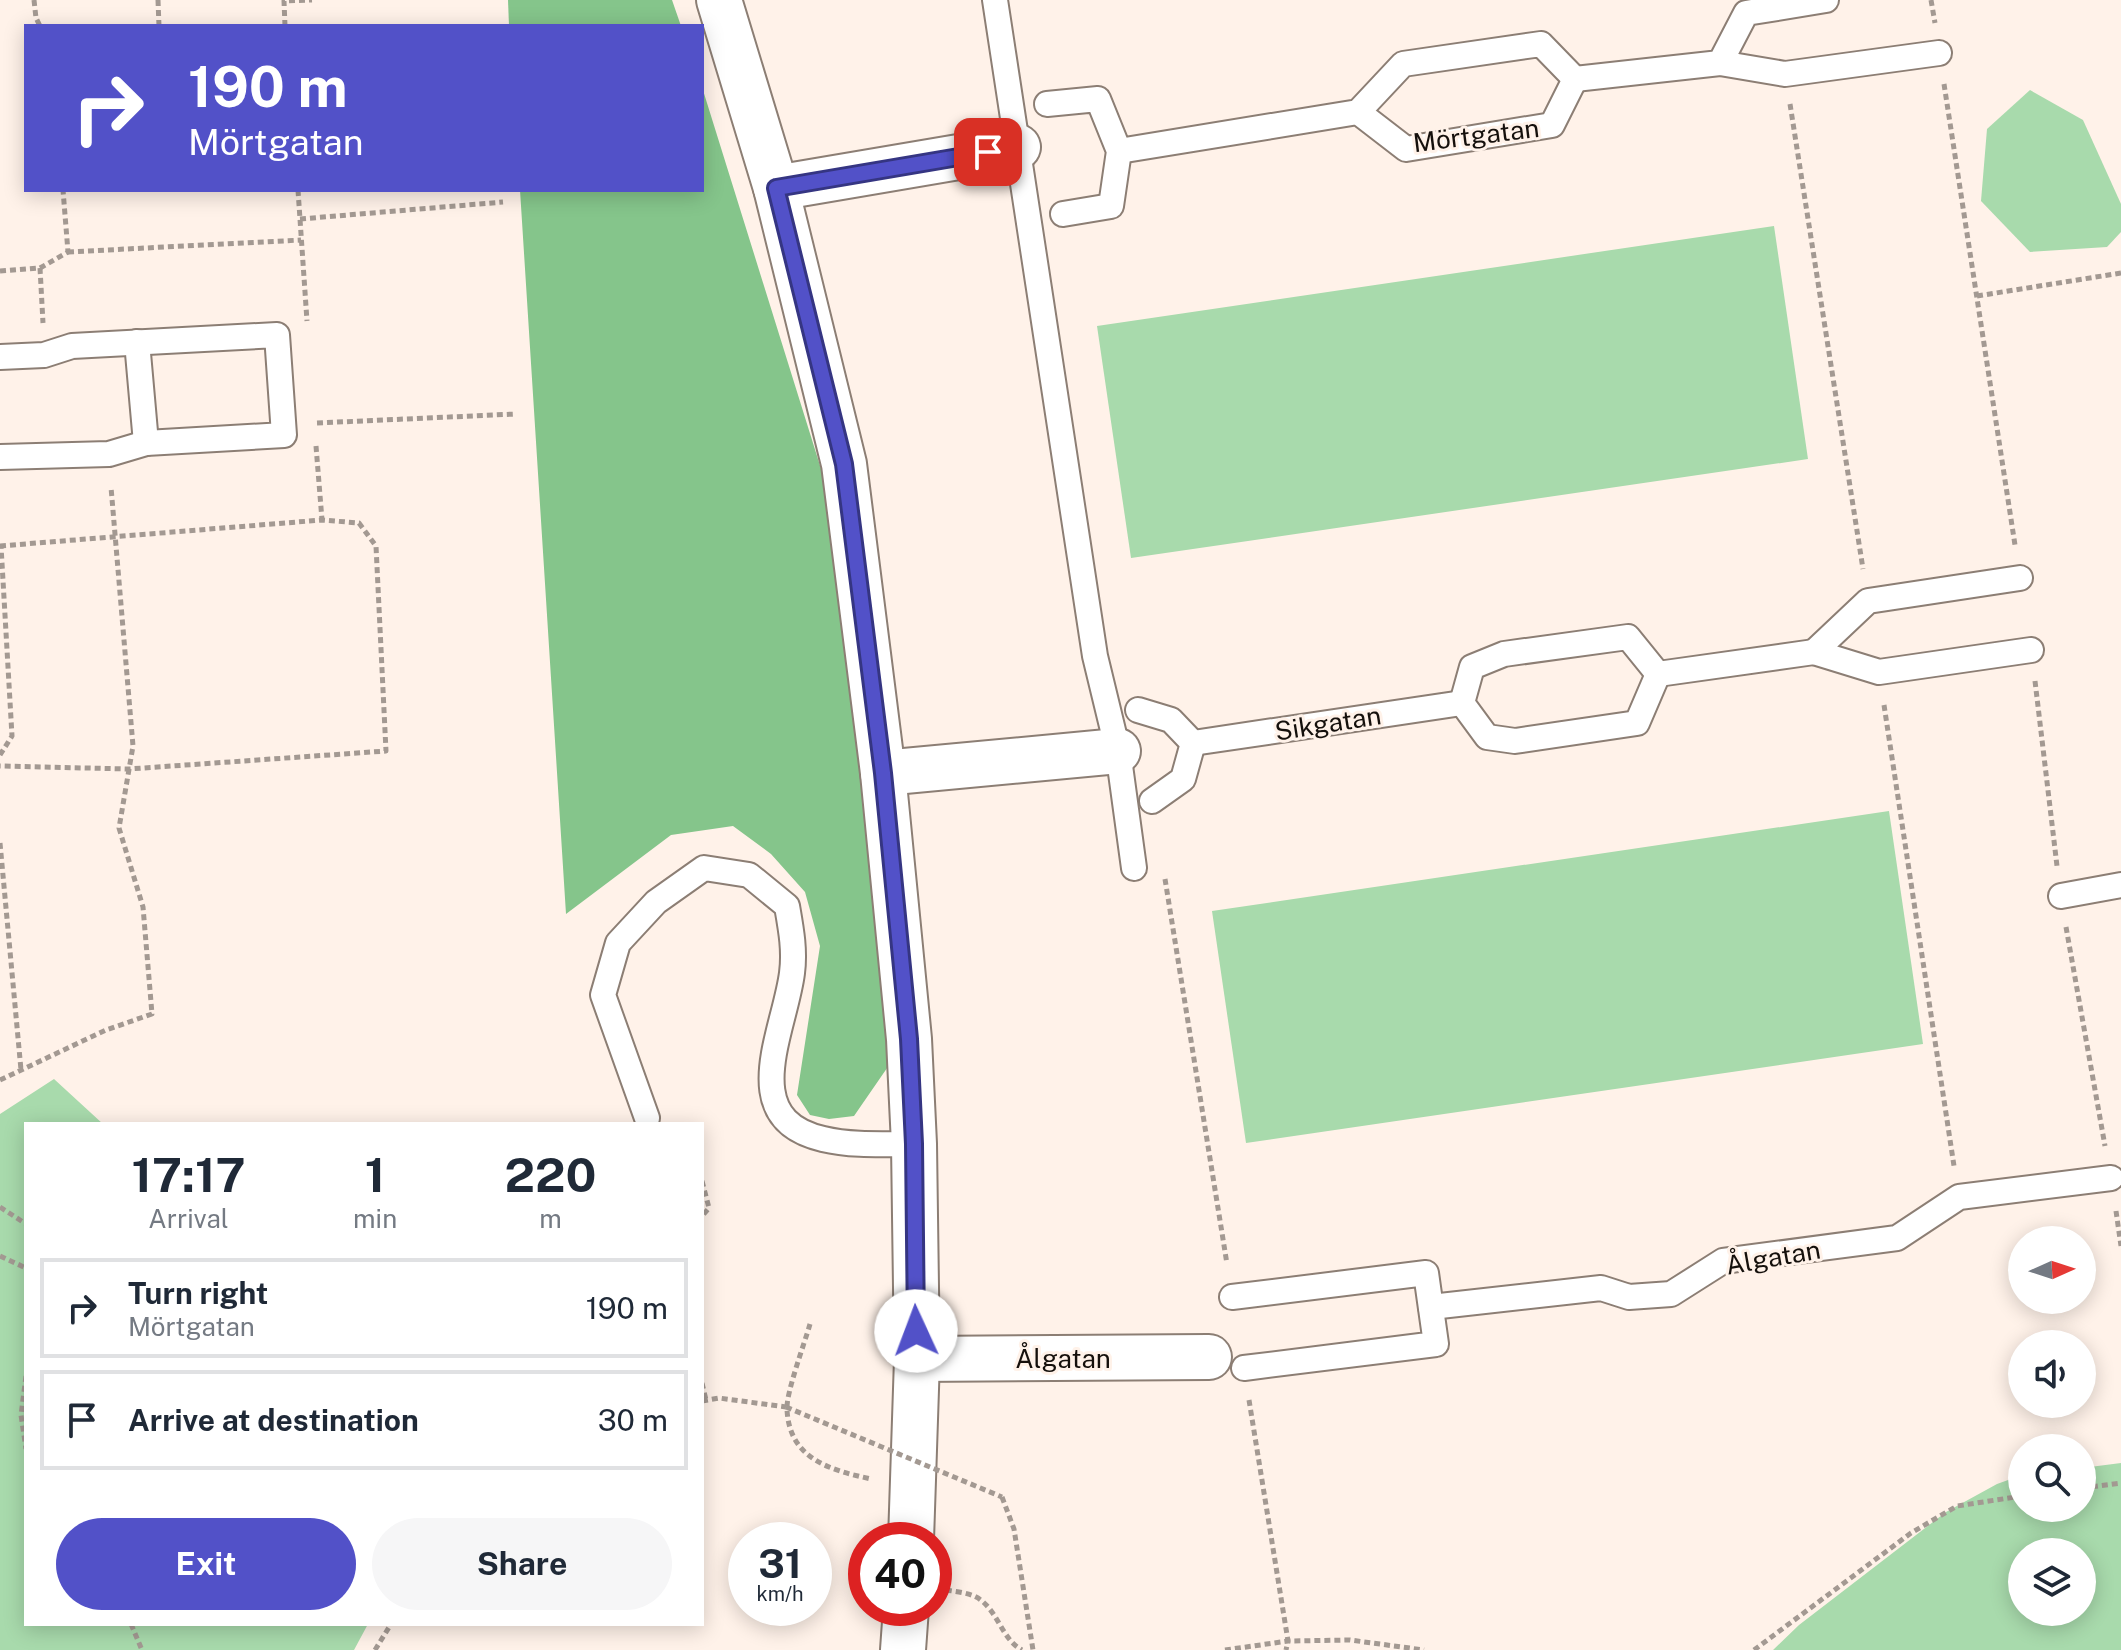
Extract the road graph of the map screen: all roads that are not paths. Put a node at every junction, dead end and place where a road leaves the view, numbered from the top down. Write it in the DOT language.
graph roads {
  1 [pos="719,0"];
  2 [pos="995,0"];
  3 [pos="1826,0"];
  4 [pos="1939,53"];
  5 [pos="1720,63"];
  6 [pos="1575,79"];
  7 [pos="1047,104"];
  8 [pos="1358,112"];
  9 [pos="1018,147"];
  10 [pos="1119,151"];
  11 [pos="776,188"];
  12 [pos="1063,214"];
  13 [pos="137,342"];
  14 [pos="0,357"];
  15 [pos="146,443"];
  16 [pos="0,457"];
  17 [pos="2020,578"];
  18 [pos="2031,650"];
  19 [pos="1814,652"];
  20 [pos="1658,674"];
  21 [pos="1462,703"];
  22 [pos="1138,710"];
  23 [pos="1193,743"];
  24 [pos="1118,751"];
  25 [pos="883,773"];
  26 [pos="1152,801"];
  27 [pos="1134,868"];
  28 [pos="2121,885"];
  29 [pos="2061,896"];
  30 [pos="647,1118"];
  31 [pos="914,1144"];
  32 [pos="2111,1178"];
  33 [pos="1232,1297"];
  34 [pos="1431,1307"];
  35 [pos="917,1359"];
  36 [pos="1226,1363"];
  37 [pos="912,1522"];
  38 [pos="905,1626"];
  39 [pos="903,1650"];
  1 -- 11 [label="street"];
  2 -- 9 [label="lane"];
  3 -- 5 [label="lane"];
  4 -- 5 [label="lane"];
  5 -- 6 [label="lane"];
  6 -- 8 [label="lane"];
  6 -- 8 [label="lane, Mörtgatan"];
  7 -- 10 [label="lane"];
  8 -- 10 [label="lane"];
  9 -- 11 [label="street"];
  9 -- 24 [label="lane"];
  10 -- 12 [label="lane"];
  11 -- 25 [label="street"];
  13 -- 14 [label="lane"];
  13 -- 15 [label="lane"];
  13 -- 15 [label="lane"];
  15 -- 16 [label="lane"];
  17 -- 19 [label="lane"];
  18 -- 19 [label="lane"];
  19 -- 20 [label="lane"];
  20 -- 21 [label="lane"];
  20 -- 21 [label="lane"];
  21 -- 23 [label="lane, Sikgatan"];
  22 -- 23 [label="lane"];
  23 -- 26 [label="lane"];
  24 -- 25 [label="street"];
  24 -- 27 [label="lane"];
  25 -- 31 [label="street"];
  28 -- 29 [label="lane"];
  30 -- 31 [label="lane"];
  31 -- 35 [label="street"];
  32 -- 34 [label="lane, Ålgatan"];
  33 -- 34 [label="lane, Ålgatan"];
  34 -- 36 [label="lane, Ålgatan"];
  35 -- 36 [label="street, Ålgatan"];
  35 -- 37 [label="street"];
  38 -- 39 [label="street"];
}
